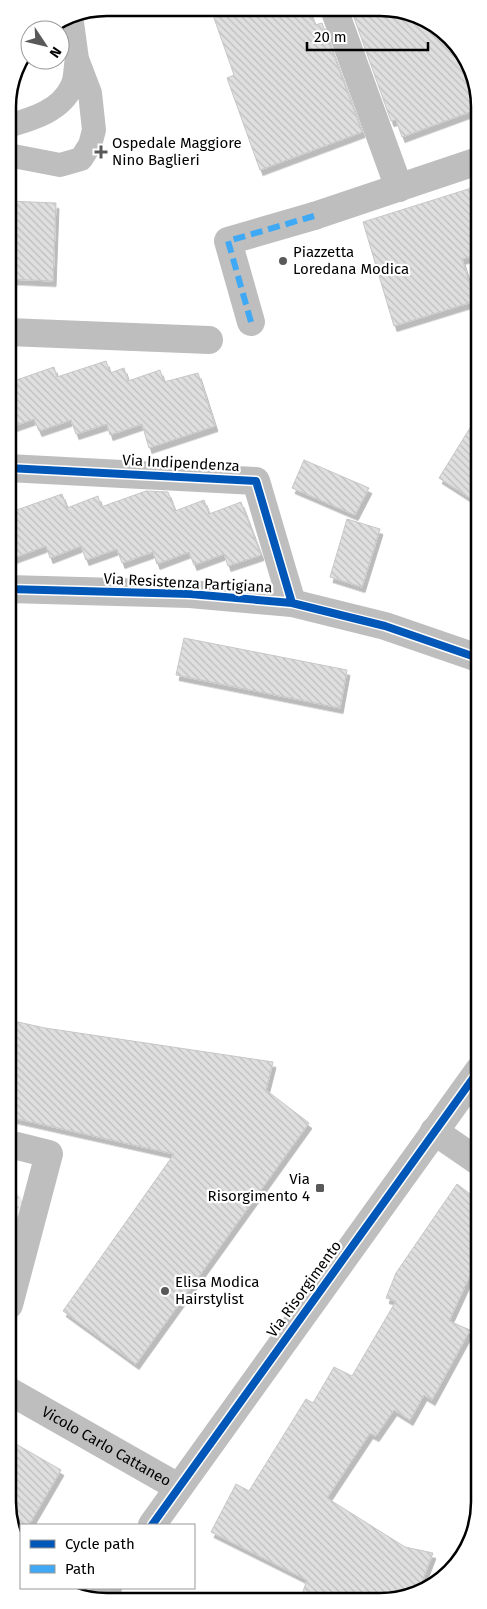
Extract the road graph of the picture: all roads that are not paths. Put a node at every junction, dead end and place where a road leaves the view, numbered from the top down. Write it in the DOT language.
graph roads {
  1 [pos="337,16"];
  2 [pos="72,23"];
  3 [pos="76,59"];
  4 [pos="16,124"];
  5 [pos="16,157"];
  6 [pos="471,164"];
  7 [pos="399,188"];
  8 [pos="251,322"];
  9 [pos="16,332"];
  10 [pos="209,340"];
  11 [pos="16,468"];
  12 [pos="16,589"];
  13 [pos="292,602"];
  14 [pos="471,656"];
  15 [pos="471,1081"];
  16 [pos="434,1131"];
  17 [pos="16,1146"];
  18 [pos="471,1156"];
  19 [pos="16,1279"];
  20 [pos="16,1395"];
  21 [pos="178,1487"];
  22 [pos="153,1524"];
  1 -- 7 [label="street"];
  2 -- 3 [label="lane"];
  3 -- 4 [label="lane"];
  3 -- 5 [label="lane"];
  6 -- 7 [label="street"];
  7 -- 8 [label="street"];
  9 -- 10 [label="street"];
  11 -- 13 [label="street, Via Indipendenza"];
  12 -- 13 [label="street, Via Resistenza Partigiana"];
  13 -- 14 [label="street, Via Resistenza Partigiana"];
  15 -- 16 [label="street, Via Risorgimento"];
  16 -- 18 [label="street"];
  16 -- 21 [label="street, Via Risorgimento"];
  17 -- 19 [label="street"];
  20 -- 21 [label="street, Vicolo Carlo Cattaneo"];
  21 -- 22 [label="street, Via Risorgimento"];
}
